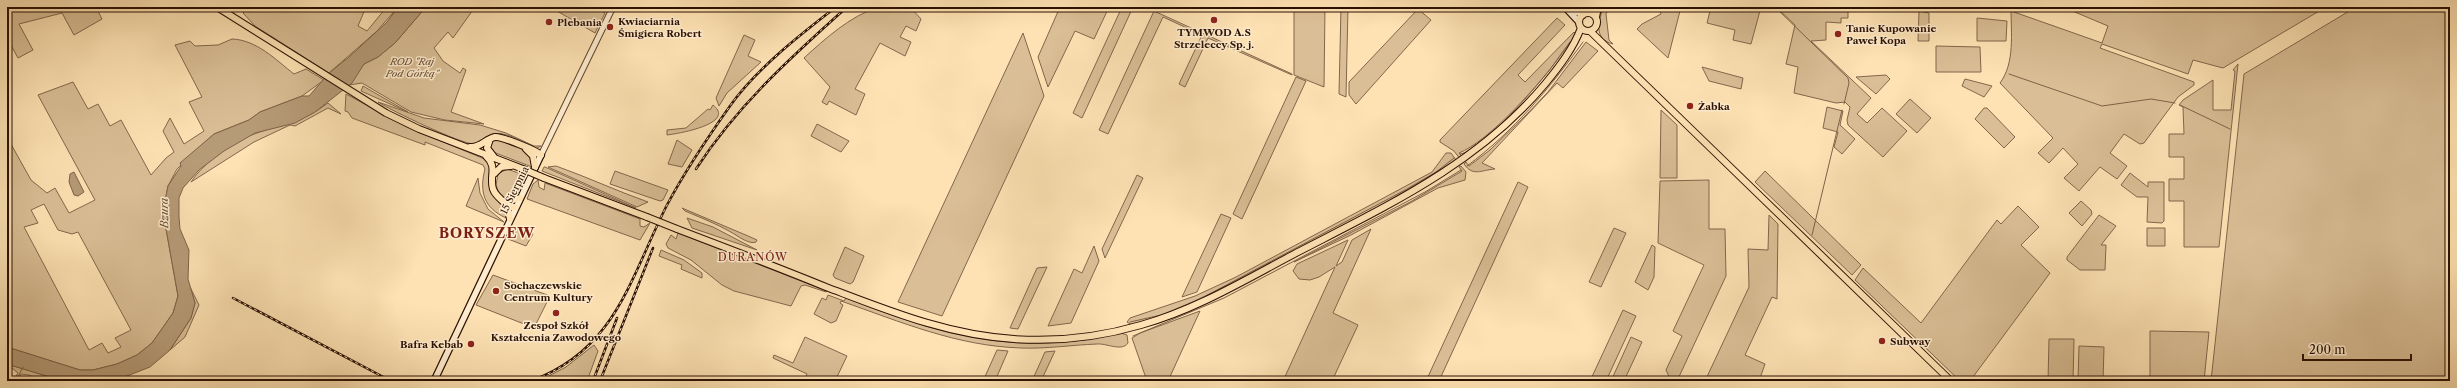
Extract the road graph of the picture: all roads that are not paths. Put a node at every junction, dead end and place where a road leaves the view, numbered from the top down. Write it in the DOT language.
graph roads {
  1 [pos="217,7"];
  2 [pos="613,7"];
  3 [pos="1565,7"];
  4 [pos="1594,7"];
  5 [pos="1598,7"];
  6 [pos="1586,14"];
  7 [pos="1596,17"];
  8 [pos="1596,27"];
  9 [pos="1584,28"];
  10 [pos="1622,63"];
  11 [pos="491,138"];
  12 [pos="462,146"];
  13 [pos="545,147"];
  14 [pos="530,150"];
  15 [pos="480,152"];
  16 [pos="541,155"];
  17 [pos="496,159"];
  18 [pos="515,166"];
  19 [pos="535,167"];
  20 [pos="494,174"];
  21 [pos="520,198"];
  22 [pos="509,203"];
  23 [pos="515,207"];
  24 [pos="510,219"];
  25 [pos="434,381"];
  26 [pos="1951,381"];
  1 -- 12 [label="main road"];
  2 -- 13 [label="street, 15 Sierpnia"];
  3 -- 6 [label="main road"];
  3 -- 9 [label="main road"];
  4 -- 6 [label="main road"];
  5 -- 7 [label="main road"];
  6 -- 7 [label="main road"];
  6 -- 9 [label="main road"];
  7 -- 8 [label="main road"];
  8 -- 9 [label="main road"];
  8 -- 10 [label="main road"];
  9 -- 10 [label="main road"];
  9 -- 18 [label="main road, bridge"];
  10 -- 26 [label="main road"];
  11 -- 12 [label="main road"];
  11 -- 14 [label="main road"];
  11 -- 17 [label="main road"];
  12 -- 15 [label="main road"];
  13 -- 14 [label="street"];
  13 -- 16 [label="street, 15 Sierpnia"];
  14 -- 16 [label="main road"];
  14 -- 19 [label="main road"];
  15 -- 17 [label="main road"];
  15 -- 20 [label="main road"];
  16 -- 19 [label="main road, 15 Sierpnia"];
  17 -- 18 [label="main road"];
  18 -- 20 [label="main road"];
  19 -- 21 [label="main road, 15 Sierpnia"];
  20 -- 22 [label="main road"];
  21 -- 22 [label="main road"];
  21 -- 23 [label="main road, 15 Sierpnia"];
  22 -- 23 [label="main road"];
  22 -- 24 [label="main road"];
  23 -- 24 [label="main road, 15 Sierpnia"];
  24 -- 25 [label="main road, 15 Sierpnia"];
}
